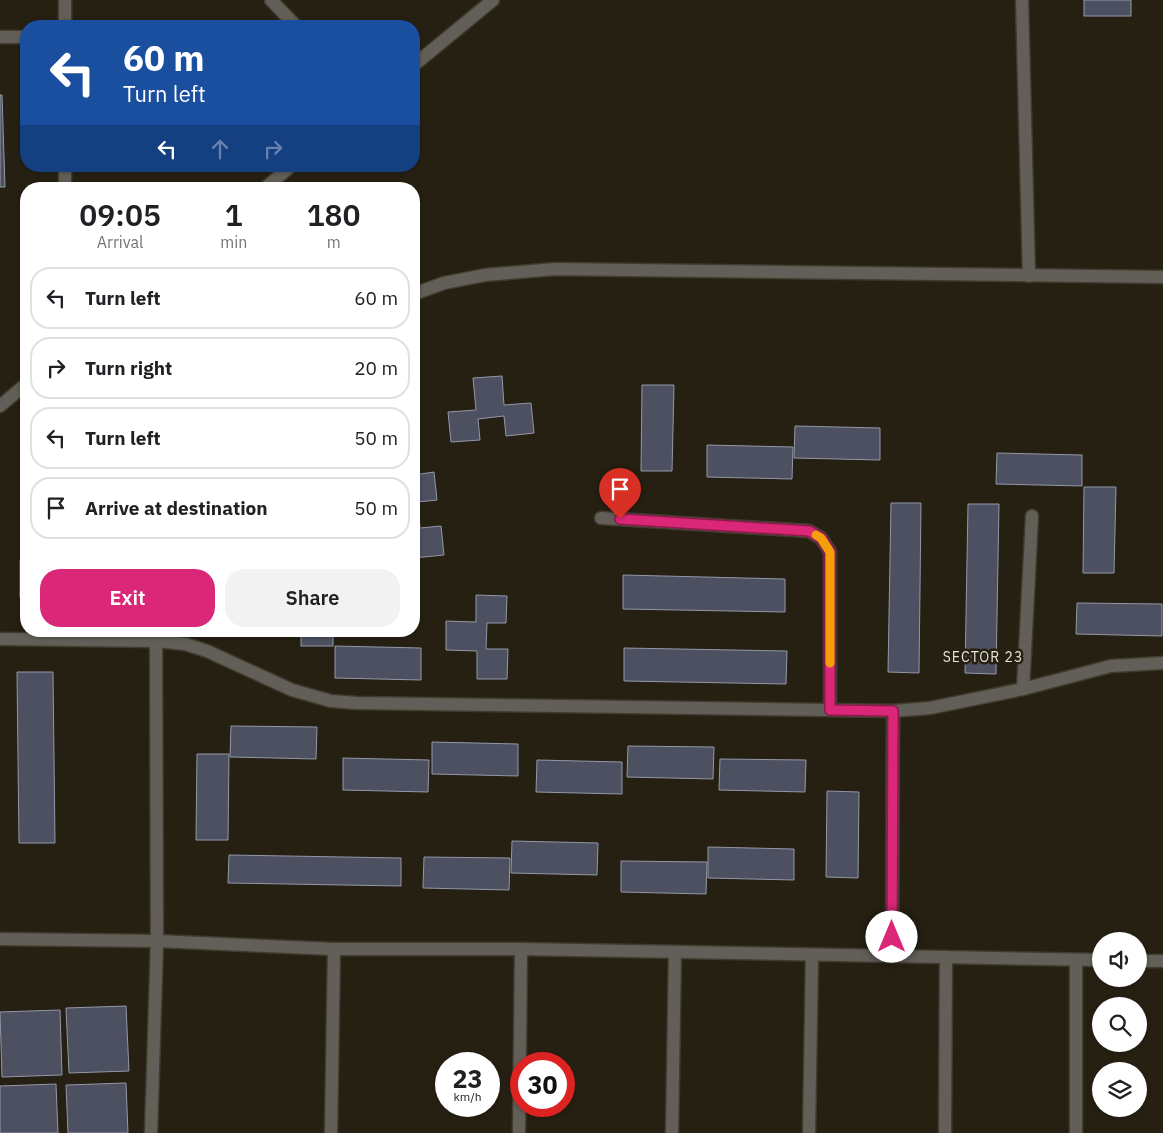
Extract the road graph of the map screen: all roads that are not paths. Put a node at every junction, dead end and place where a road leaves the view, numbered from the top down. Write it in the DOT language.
graph roads {
  1 [pos="65,0"];
  2 [pos="271,0"];
  3 [pos="493,0"];
  4 [pos="1022,0"];
  5 [pos="65,20"];
  6 [pos="290,20"];
  7 [pos="0,37"];
  8 [pos="20,37"];
  9 [pos="420,61"];
  10 [pos="284,172"];
  11 [pos="272,182"];
  12 [pos="1029,276"];
  13 [pos="1163,277"];
  14 [pos="420,292"];
  15 [pos="20,390"];
  16 [pos="0,406"];
  17 [pos="1032,516"];
  18 [pos="601,518"];
  19 [pos="0,639"];
  20 [pos="156,641"];
  21 [pos="1163,663"];
  22 [pos="1023,689"];
  23 [pos="830,710"];
  24 [pos="893,711"];
  25 [pos="0,938"];
  26 [pos="157,941"];
  27 [pos="334,949"];
  28 [pos="521,949"];
  29 [pos="675,952"];
  30 [pos="812,955"];
  31 [pos="892,956"];
  32 [pos="946,957"];
  33 [pos="1076,960"];
  34 [pos="1092,960"];
  35 [pos="1147,961"];
  36 [pos="1163,961"];
  37 [pos="151,1133"];
  38 [pos="331,1133"];
  39 [pos="519,1133"];
  40 [pos="672,1133"];
  41 [pos="809,1133"];
  42 [pos="945,1133"];
  43 [pos="1076,1133"];
  1 -- 5 [label="street"];
  2 -- 6 [label="street"];
  3 -- 9 [label="street"];
  4 -- 12 [label="street"];
  7 -- 8 [label="street"];
  10 -- 11 [label="street"];
  12 -- 13 [label="street"];
  12 -- 14 [label="street"];
  15 -- 16 [label="street"];
  17 -- 22 [label="street"];
  18 -- 23 [label="street"];
  19 -- 20 [label="street"];
  20 -- 23 [label="street"];
  20 -- 26 [label="street"];
  21 -- 22 [label="street"];
  22 -- 24 [label="street"];
  23 -- 24 [label="street"];
  24 -- 31 [label="street"];
  25 -- 26 [label="street"];
  26 -- 27 [label="street"];
  26 -- 37 [label="street"];
  27 -- 28 [label="street"];
  27 -- 38 [label="street"];
  28 -- 29 [label="street"];
  28 -- 39 [label="street"];
  29 -- 30 [label="street"];
  29 -- 40 [label="street"];
  30 -- 31 [label="street"];
  30 -- 41 [label="street"];
  31 -- 32 [label="street"];
  32 -- 33 [label="street"];
  32 -- 42 [label="street"];
  33 -- 34 [label="street"];
  33 -- 43 [label="street"];
  35 -- 36 [label="street"];
}
